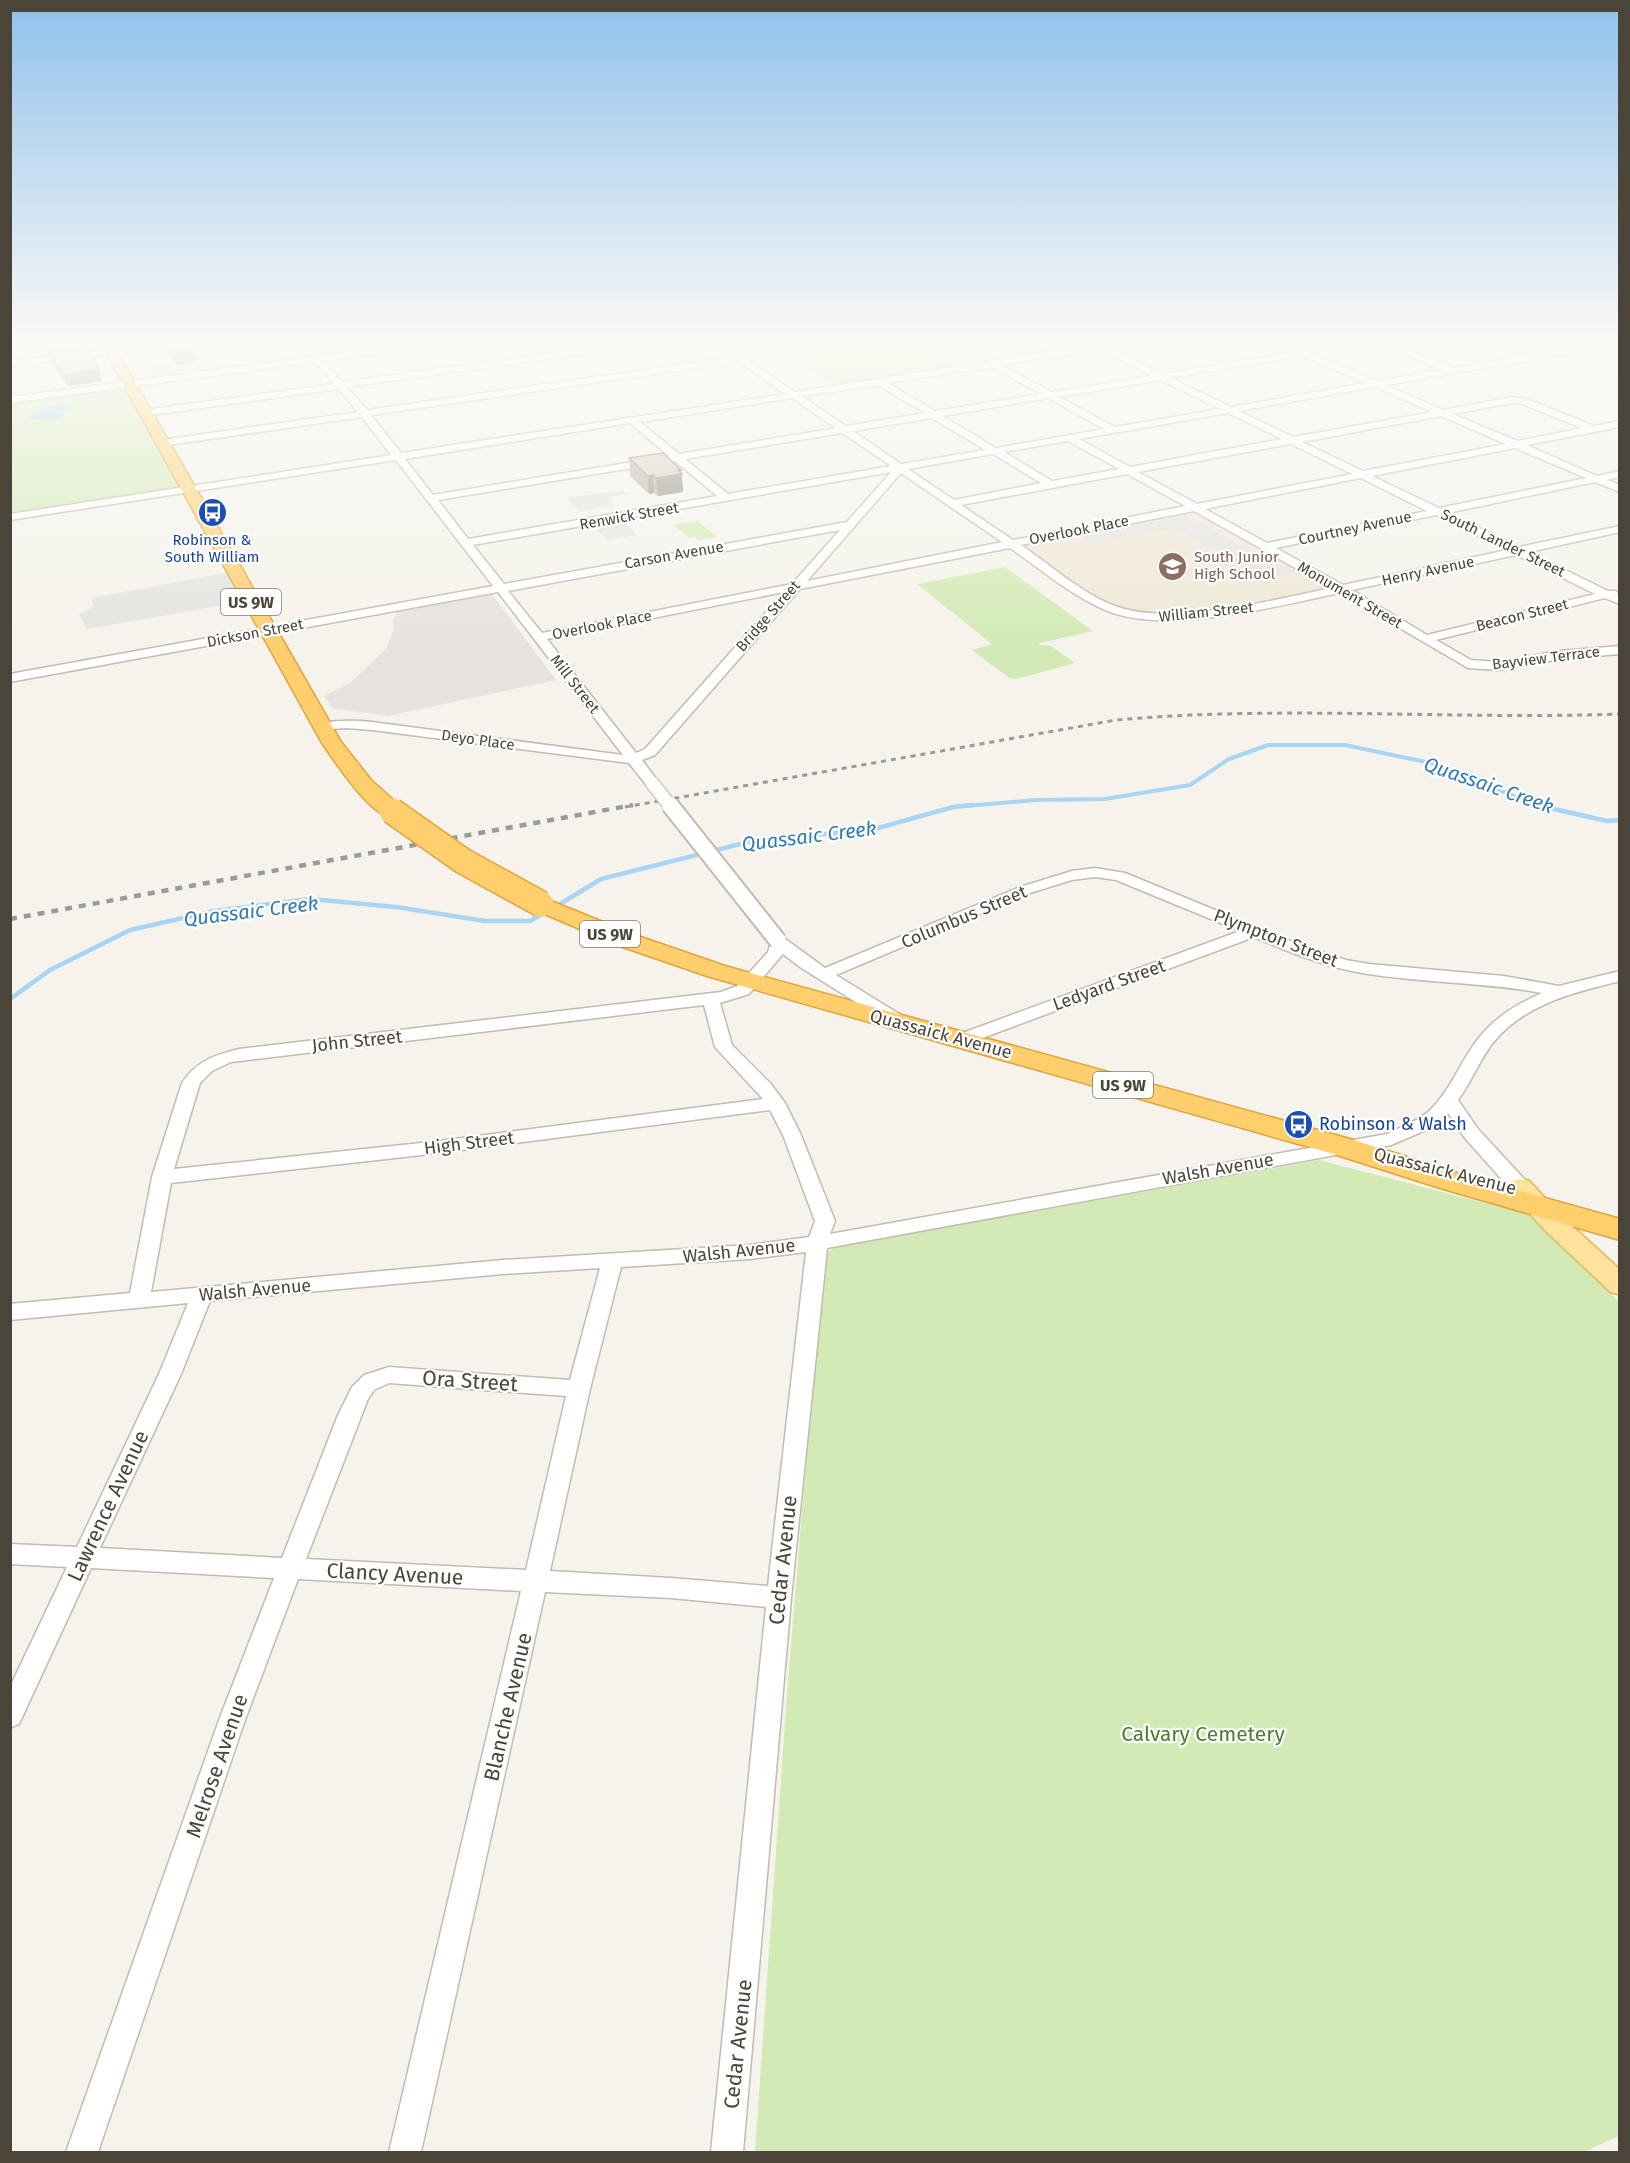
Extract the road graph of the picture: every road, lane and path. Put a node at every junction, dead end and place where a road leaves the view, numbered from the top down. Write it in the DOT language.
graph roads {
  1 [pos="163,445"];
  2 [pos="389,445"];
  3 [pos="474,445"];
  4 [pos="662,445"];
  5 [pos="748,445"];
  6 [pos="866,445"];
  7 [pos="984,445"];
  8 [pos="1029,445"];
  9 [pos="1083,445"];
  10 [pos="1273,445"];
  11 [pos="1302,445"];
  12 [pos="1510,445"];
  13 [pos="1517,445"];
  14 [pos="994,451"];
  15 [pos="398,457"];
  16 [pos="677,457"];
  17 [pos="900,468"];
  18 [pos="1131,471"];
  19 [pos="1620,474"];
  20 [pos="1363,475"];
  21 [pos="1595,479"];
  22 [pos="1051,485"];
  23 [pos="189,489"];
  24 [pos="1620,489"];
  25 [pos="432,498"];
  26 [pos="726,498"];
  27 [pos="952,503"];
  28 [pos="1196,507"];
  29 [pos="1438,511"];
  30 [pos="10,517"];
  31 [pos="848,525"];
  32 [pos="1620,529"];
  33 [pos="466,543"];
  34 [pos="1011,543"];
  35 [pos="1266,547"];
  36 [pos="1520,551"];
  37 [pos="795,586"];
  38 [pos="500,587"];
  39 [pos="1343,590"];
  40 [pos="1620,591"];
  41 [pos="1607,594"];
  42 [pos="1620,601"];
  43 [pos="267,631"];
  44 [pos="539,637"];
  45 [pos="1425,639"];
  46 [pos="1620,650"];
  47 [pos="1472,665"];
  48 [pos="10,678"];
  49 [pos="322,727"];
  50 [pos="633,759"];
  51 [pos="1107,873"];
  52 [pos="1256,931"];
  53 [pos="778,941"];
  54 [pos="823,975"];
  55 [pos="1620,976"];
  56 [pos="751,981"];
  57 [pos="1558,991"];
  58 [pos="711,1000"];
  59 [pos="899,1022"];
  60 [pos="963,1039"];
  61 [pos="1449,1101"];
  62 [pos="776,1103"];
  63 [pos="1347,1148"];
  64 [pos="162,1177"];
  65 [pos="1529,1197"];
  66 [pos="1620,1215"];
  67 [pos="1620,1230"];
  68 [pos="817,1242"];
  69 [pos="612,1261"];
  70 [pos="1620,1285"];
  71 [pos="202,1295"];
  72 [pos="139,1300"];
  73 [pos="10,1312"];
  74 [pos="364,1385"];
  75 [pos="579,1389"];
  76 [pos="10,1554"];
  77 [pos="83,1558"];
  78 [pos="289,1569"];
  79 [pos="536,1582"];
  80 [pos="779,1598"];
  81 [pos="10,1716"];
  82 [pos="82,2152"];
  83 [pos="405,2152"];
  84 [pos="727,2152"];
  1 -- 23 [label="highway, US 9W"];
  2 -- 15 [label="street, Mill Street"];
  3 -- 15 [label="street"];
  4 -- 16 [label="street"];
  5 -- 16 [label="street"];
  6 -- 17 [label="street, William Street"];
  7 -- 14 [label="street"];
  8 -- 14 [label="street, Renwick Street"];
  9 -- 18 [label="street, Monument Street"];
  10 -- 18 [label="street"];
  11 -- 20 [label="street, South Lander Street"];
  12 -- 20 [label="street, Overlook Place"];
  13 -- 21 [label="street"];
  14 -- 17 [label="street, Renwick Street"];
  14 -- 22 [label="street"];
  15 -- 23 [label="street"];
  15 -- 25 [label="street, Mill Street"];
  16 -- 25 [label="street"];
  16 -- 26 [label="street"];
  17 -- 26 [label="street, Renwick Street"];
  17 -- 27 [label="street, William Street"];
  17 -- 31 [label="street, Bridge Street"];
  18 -- 22 [label="street"];
  18 -- 28 [label="street, Monument Street"];
  19 -- 21 [label="street, Courtney Avenue"];
  20 -- 28 [label="street, Overlook Place"];
  20 -- 29 [label="street, South Lander Street"];
  21 -- 24 [label="street"];
  21 -- 29 [label="street, Courtney Avenue"];
  22 -- 27 [label="street"];
  23 -- 30 [label="street"];
  23 -- 43 [label="highway, US 9W"];
  25 -- 33 [label="street, Mill Street"];
  26 -- 33 [label="street, Renwick Street"];
  27 -- 34 [label="street, William Street"];
  28 -- 34 [label="street, Overlook Place"];
  28 -- 35 [label="street, Monument Street"];
  29 -- 35 [label="street, Courtney Avenue"];
  29 -- 36 [label="street, South Lander Street"];
  31 -- 37 [label="street, Bridge Street"];
  31 -- 38 [label="street, Carson Avenue"];
  32 -- 36 [label="street, Henry Avenue"];
  33 -- 38 [label="street, Mill Street"];
  34 -- 37 [label="street, Overlook Place"];
  34 -- 39 [label="street, William Street"];
  35 -- 39 [label="street, Monument Street"];
  36 -- 39 [label="street, Henry Avenue"];
  36 -- 41 [label="street, South Lander Street"];
  37 -- 44 [label="street, Overlook Place"];
  37 -- 50 [label="street, Bridge Street"];
  38 -- 43 [label="street, Dickson Street"];
  38 -- 44 [label="street, Mill Street"];
  39 -- 45 [label="street, Monument Street"];
  40 -- 41 [label="street, Beacon Street"];
  41 -- 42 [label="street, South Lander Street"];
  41 -- 45 [label="street, Beacon Street"];
  43 -- 48 [label="street, Dickson Street"];
  43 -- 49 [label="highway, US 9W"];
  44 -- 50 [label="street, Mill Street"];
  45 -- 47 [label="street, Monument Street"];
  46 -- 47 [label="street, Bayview Terrace"];
  49 -- 50 [label="street, Deyo Place"];
  49 -- 56 [label="highway, Quassaick Avenue / US 9W, bridge"];
  50 -- 53 [label="street, Mill Street, bridge"];
  51 -- 52 [label="street, Plympton Street"];
  51 -- 54 [label="street, Columbus Street"];
  52 -- 57 [label="street, Plympton Street"];
  52 -- 60 [label="street, Ledyard Street"];
  53 -- 54 [label="street"];
  53 -- 56 [label="street"];
  54 -- 59 [label="street"];
  55 -- 57 [label="street, Walsh Avenue"];
  56 -- 58 [label="street, John Street"];
  56 -- 59 [label="highway, Quassaick Avenue / US 9W"];
  57 -- 61 [label="street, Walsh Avenue"];
  58 -- 62 [label="street, Cedar Avenue"];
  58 -- 64 [label="street, John Street"];
  59 -- 60 [label="highway, Quassaick Avenue / US 9W"];
  60 -- 63 [label="highway, Quassaick Avenue / US 9W"];
  61 -- 63 [label="street, Walsh Avenue"];
  61 -- 65 [label="street"];
  62 -- 64 [label="street, High Street"];
  62 -- 68 [label="street, Cedar Avenue"];
  63 -- 65 [label="highway, Quassaick Avenue / US 9W"];
  63 -- 68 [label="street, Walsh Avenue"];
  64 -- 72 [label="street, John Street"];
  65 -- 66 [label="highway, US 9W"];
  65 -- 67 [label="highway, US 9W"];
  65 -- 70 [label="main road, Quassaick Avenue"];
  68 -- 69 [label="street, Walsh Avenue"];
  68 -- 80 [label="street, Cedar Avenue"];
  69 -- 71 [label="street, Walsh Avenue"];
  69 -- 75 [label="street, Blanche Avenue"];
  71 -- 72 [label="street, Walsh Avenue"];
  71 -- 77 [label="street, Lawrence Avenue"];
  72 -- 73 [label="street, Walsh Avenue"];
  74 -- 75 [label="street, Ora Street"];
  74 -- 78 [label="street, Melrose Avenue"];
  75 -- 79 [label="street, Blanche Avenue"];
  76 -- 77 [label="street, Clancy Avenue"];
  77 -- 78 [label="street, Clancy Avenue"];
  77 -- 81 [label="street, Lawrence Avenue"];
  78 -- 79 [label="street, Clancy Avenue"];
  78 -- 82 [label="street, Melrose Avenue"];
  79 -- 80 [label="street, Clancy Avenue"];
  79 -- 83 [label="street, Blanche Avenue"];
  80 -- 84 [label="street, Cedar Avenue"];
}
